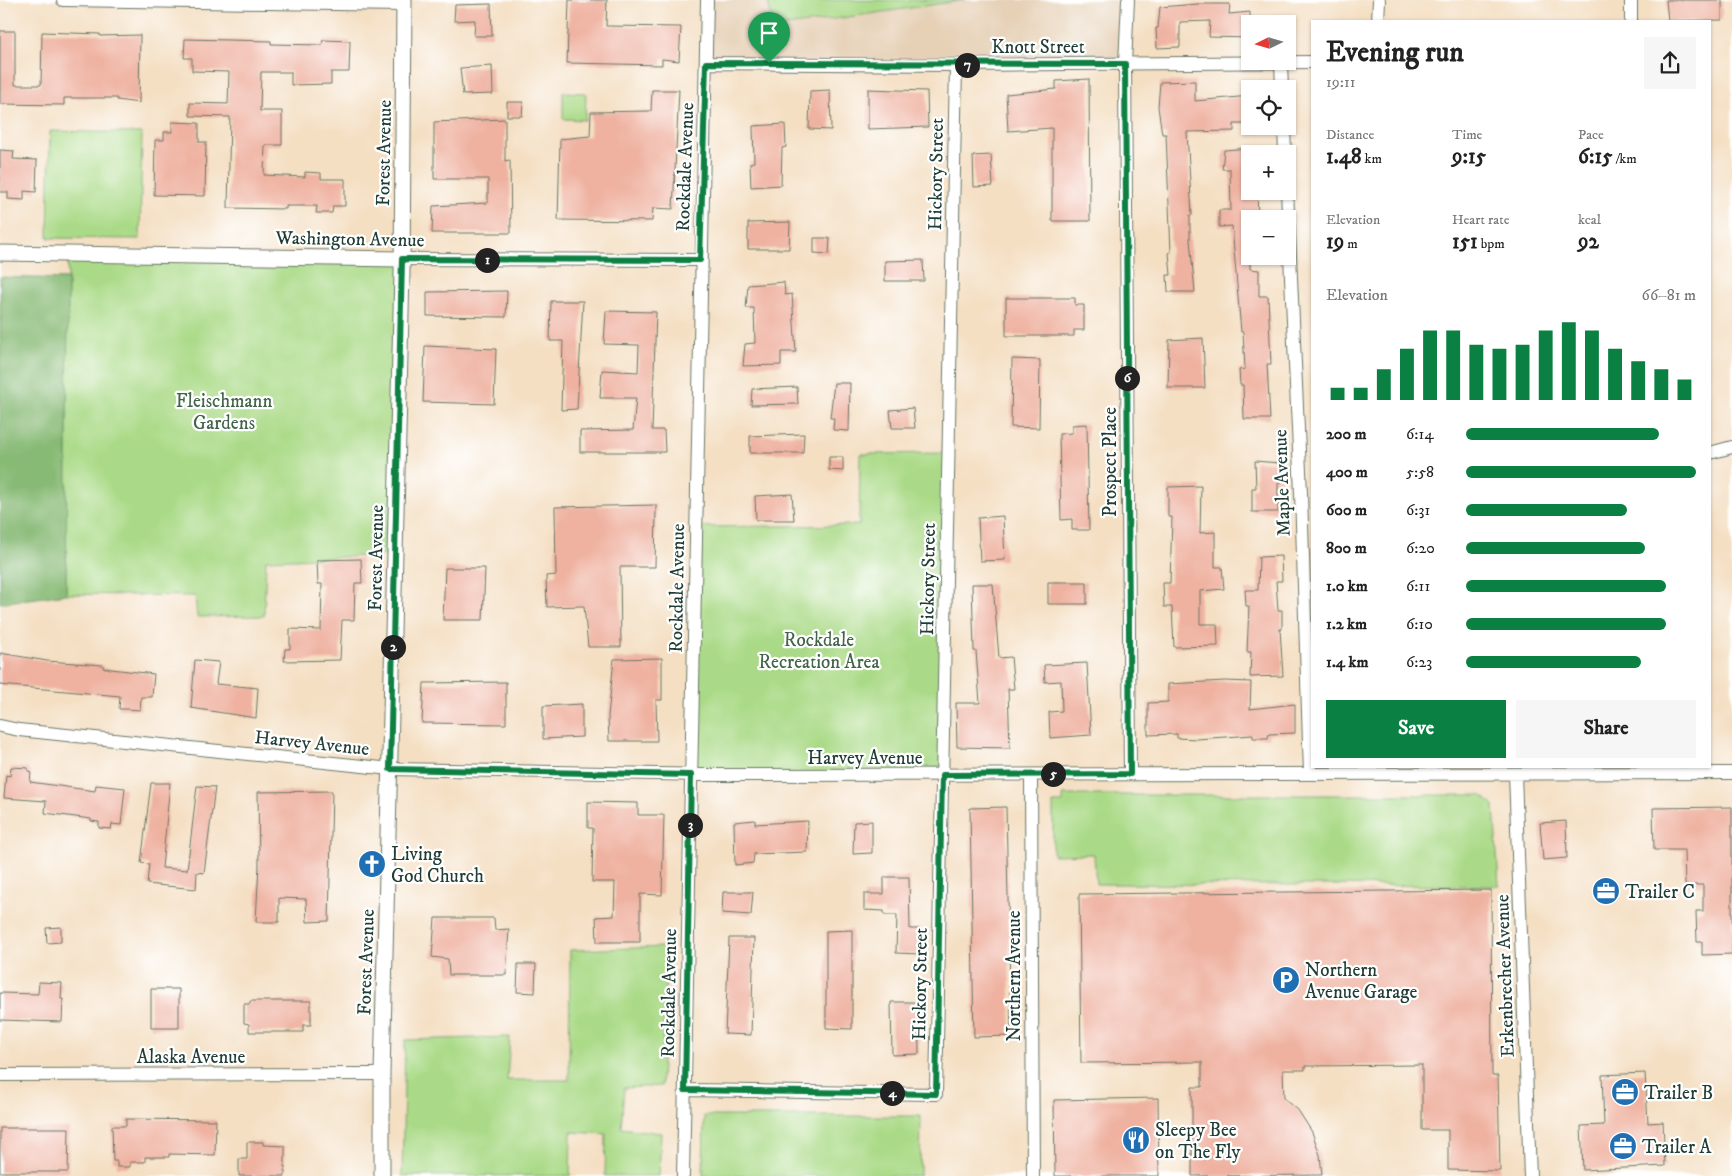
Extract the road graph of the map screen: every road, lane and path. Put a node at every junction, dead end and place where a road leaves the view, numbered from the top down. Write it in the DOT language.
graph roads {
  1 [pos="63,0"];
  2 [pos="707,0"];
  3 [pos="1128,0"];
  4 [pos="1379,0"];
  5 [pos="1631,0"];
  6 [pos="404,2"];
  7 [pos="1378,20"];
  8 [pos="1632,20"];
  9 [pos="1296,62"];
  10 [pos="1311,62"];
  11 [pos="706,63"];
  12 [pos="1241,63"];
  13 [pos="1125,64"];
  14 [pos="956,65"];
  15 [pos="1288,200"];
  16 [pos="0,252"];
  17 [pos="402,259"];
  18 [pos="700,260"];
  19 [pos="1732,447"];
  20 [pos="1711,453"];
  21 [pos="1307,493"];
  22 [pos="0,726"];
  23 [pos="390,769"];
  24 [pos="1732,773"];
  25 [pos="1130,774"];
  26 [pos="1310,774"];
  27 [pos="1515,774"];
  28 [pos="691,775"];
  29 [pos="942,775"];
  30 [pos="1031,775"];
  31 [pos="382,1074"];
  32 [pos="0,1076"];
  33 [pos="685,1090"];
  34 [pos="382,1176"];
  35 [pos="683,1176"];
  36 [pos="1033,1176"];
  37 [pos="1530,1176"];
  1 -- 6 [label="street"];
  2 -- 11 [label="street, Rockdale Avenue"];
  3 -- 13 [label="street, Prospect Place"];
  4 -- 7 [label="street"];
  5 -- 8 [label="street"];
  6 -- 17 [label="street, Forest Avenue"];
  9 -- 10 [label="street"];
  11 -- 14 [label="street, Knott Street"];
  11 -- 18 [label="street, Rockdale Avenue"];
  12 -- 13 [label="street, Knott Street"];
  13 -- 14 [label="street, Knott Street"];
  13 -- 25 [label="street, Prospect Place"];
  14 -- 29 [label="street, Hickory Street"];
  15 -- 21 [label="street, Maple Avenue"];
  16 -- 17 [label="street, Washington Avenue"];
  17 -- 18 [label="street, Washington Avenue"];
  17 -- 23 [label="street, Forest Avenue"];
  18 -- 28 [label="street, Rockdale Avenue"];
  19 -- 20 [label="street"];
  21 -- 26 [label="street, Maple Avenue"];
  22 -- 23 [label="street, Harvey Avenue"];
  23 -- 28 [label="street, Harvey Avenue"];
  23 -- 31 [label="street, Forest Avenue"];
  24 -- 27 [label="street, Harvey Avenue"];
  25 -- 26 [label="street, Harvey Avenue"];
  25 -- 30 [label="street, Harvey Avenue"];
  26 -- 27 [label="street, Harvey Avenue"];
  27 -- 37 [label="street, Erkenbrecher Avenue"];
  28 -- 29 [label="street, Harvey Avenue"];
  28 -- 33 [label="street, Rockdale Avenue"];
  29 -- 30 [label="street, Harvey Avenue"];
  29 -- 33 [label="street, Hickory Street"];
  30 -- 36 [label="street, Northern Avenue"];
  31 -- 32 [label="street, Alaska Avenue"];
  31 -- 34 [label="street, Forest Avenue"];
  33 -- 35 [label="street, Rockdale Avenue"];
}
